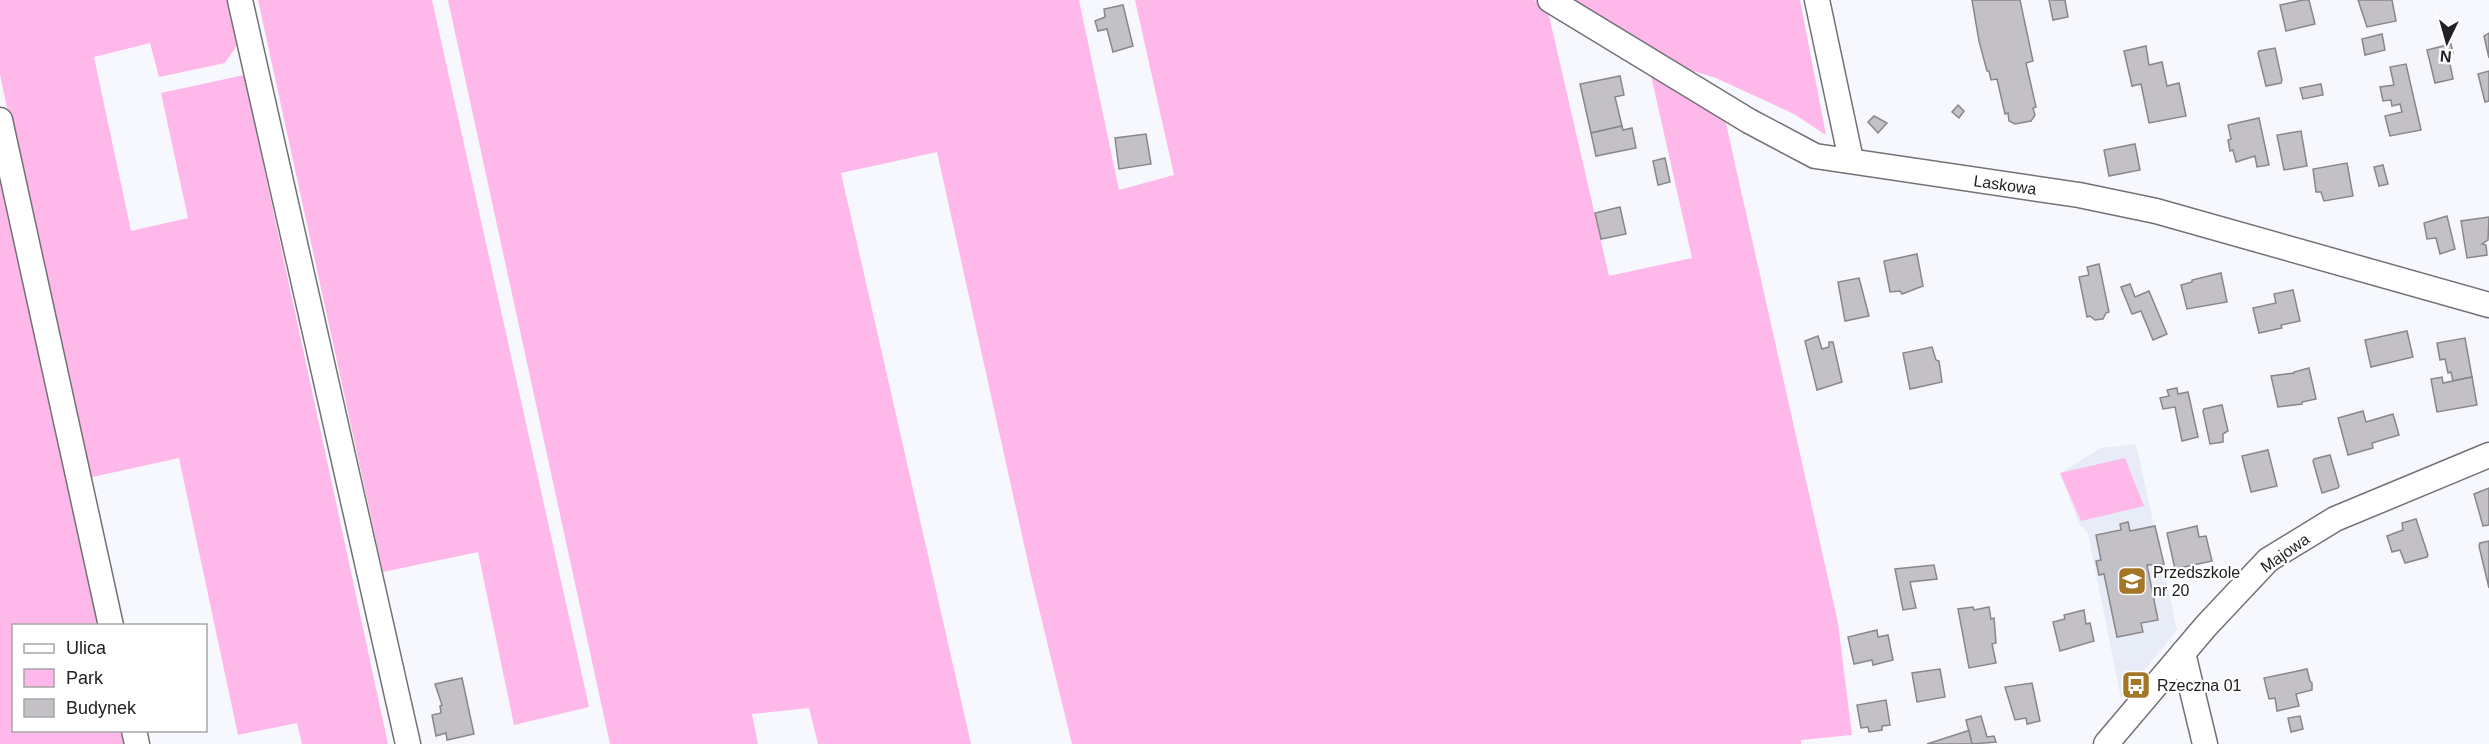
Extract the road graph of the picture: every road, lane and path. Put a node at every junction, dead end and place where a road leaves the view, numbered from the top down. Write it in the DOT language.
graph roads {
  1 [pos="240,0"];
  2 [pos="1550,0"];
  3 [pos="1817,0"];
  4 [pos="0,120"];
  5 [pos="1851,160"];
  6 [pos="2489,305"];
  7 [pos="2489,455"];
  8 [pos="111,624"];
  9 [pos="2183,653"];
  10 [pos="408,744"];
  11 [pos="2106,744"];
  12 [pos="2205,744"];
  1 -- 10 [label="street"];
  2 -- 5 [label="street, Laskowa"];
  3 -- 5 [label="street"];
  4 -- 8 [label="street"];
  5 -- 6 [label="street, Laskowa"];
  7 -- 9 [label="street, Majowa"];
  9 -- 11 [label="street, Majowa"];
  9 -- 12 [label="street"];
}
